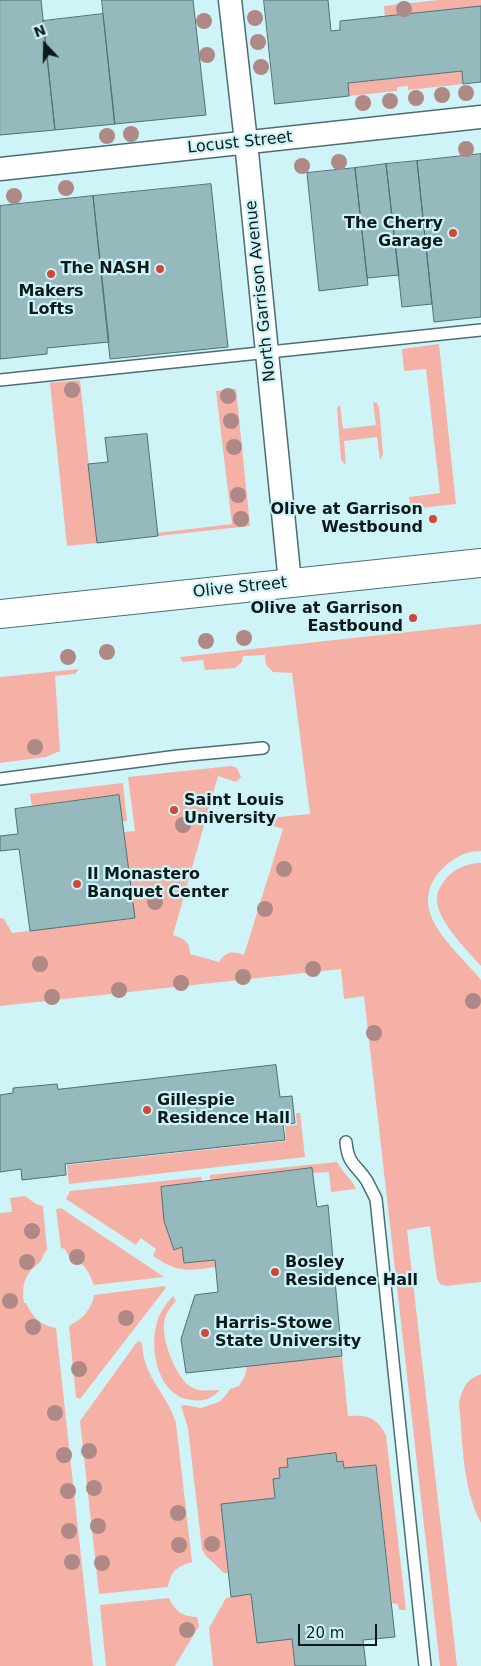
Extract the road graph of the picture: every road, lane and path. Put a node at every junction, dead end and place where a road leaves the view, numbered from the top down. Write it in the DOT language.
graph roads {
  1 [pos="230,0"];
  2 [pos="481,117"];
  3 [pos="246,142"];
  4 [pos="0,169"];
  5 [pos="481,330"];
  6 [pos="267,352"];
  7 [pos="0,380"];
  8 [pos="481,563"];
  9 [pos="290,583"];
  10 [pos="0,614"];
  11 [pos="262,748"];
  12 [pos="0,779"];
  13 [pos="346,1142"];
  14 [pos="425,1666"];
  1 -- 3 [label="street, North Garrison Avenue"];
  2 -- 3 [label="street, Locust Street"];
  3 -- 4 [label="street, Locust Street"];
  3 -- 6 [label="street, North Garrison Avenue"];
  5 -- 6 [label="lane"];
  6 -- 7 [label="lane"];
  6 -- 9 [label="street, North Garrison Avenue"];
  8 -- 9 [label="main road, Olive Street"];
  9 -- 10 [label="main road, Olive Street"];
  11 -- 12 [label="lane"];
  13 -- 14 [label="lane"];
}
